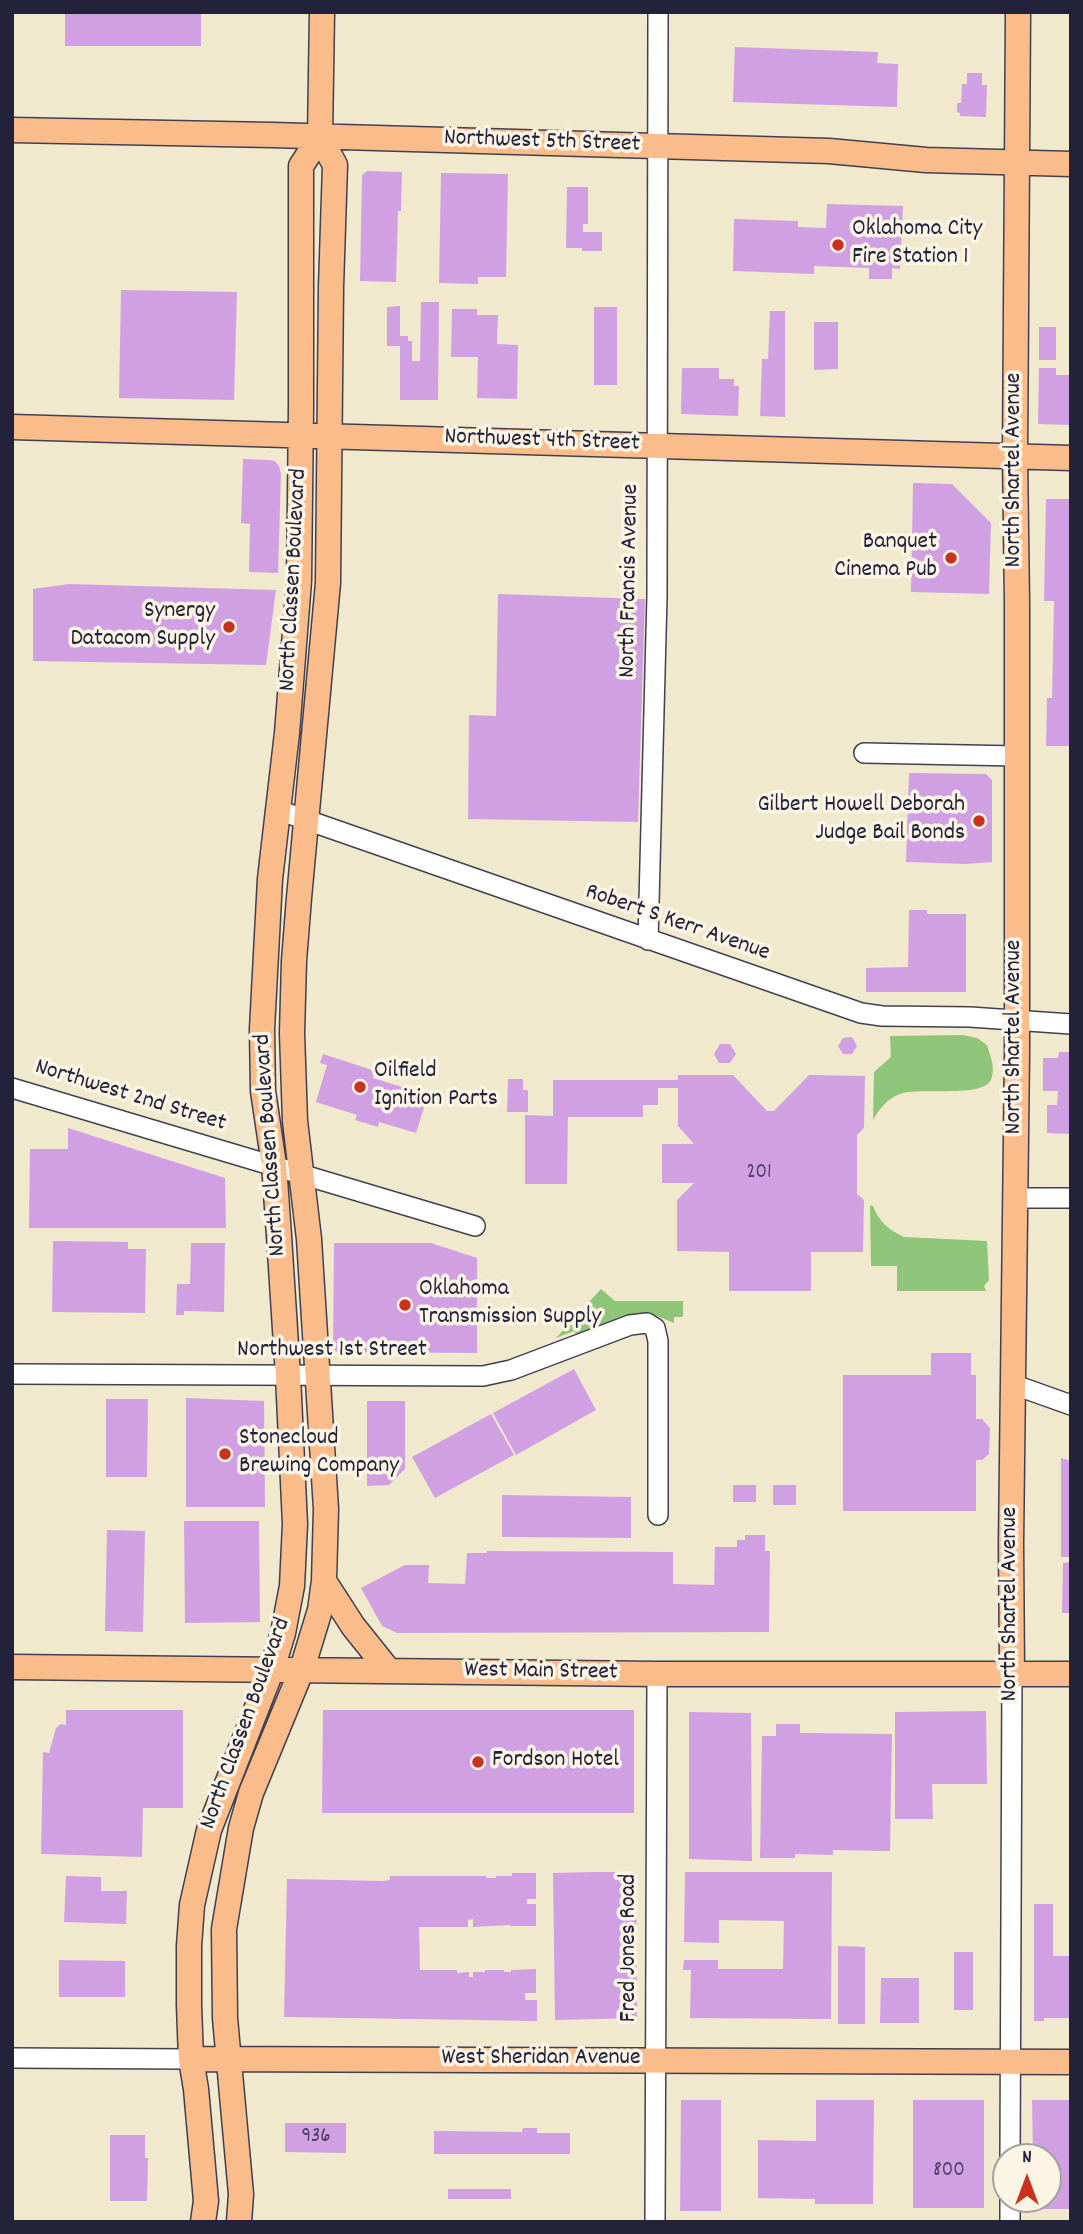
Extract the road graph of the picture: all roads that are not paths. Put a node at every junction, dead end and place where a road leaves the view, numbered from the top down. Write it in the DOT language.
graph roads {
  1 [pos="322,12"];
  2 [pos="659,12"];
  3 [pos="1018,12"];
  4 [pos="12,130"];
  5 [pos="320,137"];
  6 [pos="659,146"];
  7 [pos="1017,162"];
  8 [pos="1071,164"];
  9 [pos="12,427"];
  10 [pos="301,435"];
  11 [pos="330,436"];
  12 [pos="657,446"];
  13 [pos="1015,457"];
  14 [pos="1071,458"];
  15 [pos="864,753"];
  16 [pos="1017,756"];
  17 [pos="278,810"];
  18 [pos="307,821"];
  19 [pos="648,940"];
  20 [pos="1017,1020"];
  21 [pos="1071,1024"];
  22 [pos="12,1088"];
  23 [pos="274,1165"];
  24 [pos="303,1175"];
  25 [pos="1016,1198"];
  26 [pos="1071,1198"];
  27 [pos="475,1226"];
  28 [pos="12,1374"];
  29 [pos="289,1376"];
  30 [pos="318,1376"];
  31 [pos="1012,1384"];
  32 [pos="1071,1405"];
  33 [pos="658,1515"];
  34 [pos="324,1581"];
  35 [pos="12,1667"];
  36 [pos="272,1669"];
  37 [pos="302,1669"];
  38 [pos="389,1671"];
  39 [pos="657,1674"];
  40 [pos="1012,1674"];
  41 [pos="1071,1674"];
  42 [pos="12,2058"];
  43 [pos="191,2059"];
  44 [pos="228,2059"];
  45 [pos="656,2061"];
  46 [pos="1010,2062"];
  47 [pos="1071,2062"];
  48 [pos="1010,2143"];
  49 [pos="203,2222"];
  50 [pos="239,2222"];
  51 [pos="655,2222"];
  1 -- 5 [label="main road, North Classen Boulevard"];
  2 -- 6 [label="street, North Francis Avenue"];
  3 -- 7 [label="main road, North Shartel Avenue"];
  4 -- 5 [label="main road, Northwest 5th Street"];
  5 -- 6 [label="main road, Northwest 5th Street"];
  5 -- 10 [label="main road, North Classen Boulevard"];
  5 -- 11 [label="main road, North Classen Boulevard"];
  6 -- 7 [label="main road, Northwest 5th Street"];
  6 -- 12 [label="street, North Francis Avenue"];
  7 -- 8 [label="main road, Northwest 5th Street"];
  7 -- 13 [label="main road, North Shartel Avenue"];
  9 -- 10 [label="main road, Northwest 4th Street"];
  10 -- 11 [label="main road, Northwest 4th Street"];
  10 -- 17 [label="main road, North Classen Boulevard"];
  11 -- 12 [label="main road, Northwest 4th Street"];
  11 -- 18 [label="main road, North Classen Boulevard"];
  12 -- 13 [label="main road, Northwest 4th Street"];
  12 -- 19 [label="street, North Francis Avenue"];
  13 -- 14 [label="main road, Northwest 4th Street"];
  13 -- 16 [label="main road, North Shartel Avenue"];
  15 -- 16 [label="street"];
  16 -- 20 [label="main road, North Shartel Avenue"];
  17 -- 18 [label="street, Robert S Kerr Avenue"];
  17 -- 23 [label="main road, North Classen Boulevard"];
  18 -- 19 [label="street, Robert S Kerr Avenue"];
  18 -- 24 [label="main road, North Classen Boulevard"];
  19 -- 20 [label="street, Robert S Kerr Avenue"];
  20 -- 21 [label="street, Robert S Kerr Avenue"];
  20 -- 25 [label="main road, North Shartel Avenue"];
  22 -- 23 [label="street, Northwest 2nd Street"];
  23 -- 24 [label="street, Northwest 2nd Street"];
  23 -- 29 [label="main road, North Classen Boulevard"];
  24 -- 27 [label="street, Northwest 2nd Street"];
  24 -- 30 [label="main road, North Classen Boulevard"];
  25 -- 26 [label="street"];
  25 -- 31 [label="main road, North Shartel Avenue"];
  28 -- 29 [label="street, Northwest 1st Street"];
  29 -- 30 [label="street, Northwest 1st Street"];
  29 -- 36 [label="main road, North Classen Boulevard"];
  30 -- 33 [label="street, Northwest 1st Street"];
  30 -- 34 [label="main road, North Classen Boulevard"];
  31 -- 32 [label="street"];
  31 -- 40 [label="main road, North Shartel Avenue"];
  34 -- 37 [label="main road, North Classen Boulevard"];
  34 -- 38 [label="main road"];
  35 -- 36 [label="main road, West Main Street"];
  36 -- 37 [label="main road, West Main Street"];
  36 -- 43 [label="main road, North Classen Boulevard"];
  37 -- 38 [label="main road, West Main Street"];
  37 -- 44 [label="main road, North Classen Boulevard"];
  38 -- 39 [label="main road, West Main Street"];
  39 -- 40 [label="main road, West Main Street"];
  39 -- 45 [label="street, Fred Jones Road"];
  40 -- 41 [label="main road, West Main Street"];
  40 -- 46 [label="street, North Shartel Avenue"];
  42 -- 43 [label="street, West Sheridan Avenue"];
  43 -- 44 [label="main road, West Sheridan Avenue"];
  43 -- 49 [label="main road, North Classen Boulevard"];
  44 -- 45 [label="main road, West Sheridan Avenue"];
  44 -- 50 [label="main road, North Classen Boulevard"];
  45 -- 46 [label="main road, West Sheridan Avenue"];
  45 -- 51 [label="street, Fred Jones Road"];
  46 -- 47 [label="main road, West Sheridan Avenue"];
  46 -- 48 [label="street, North Shartel Avenue"];
}
